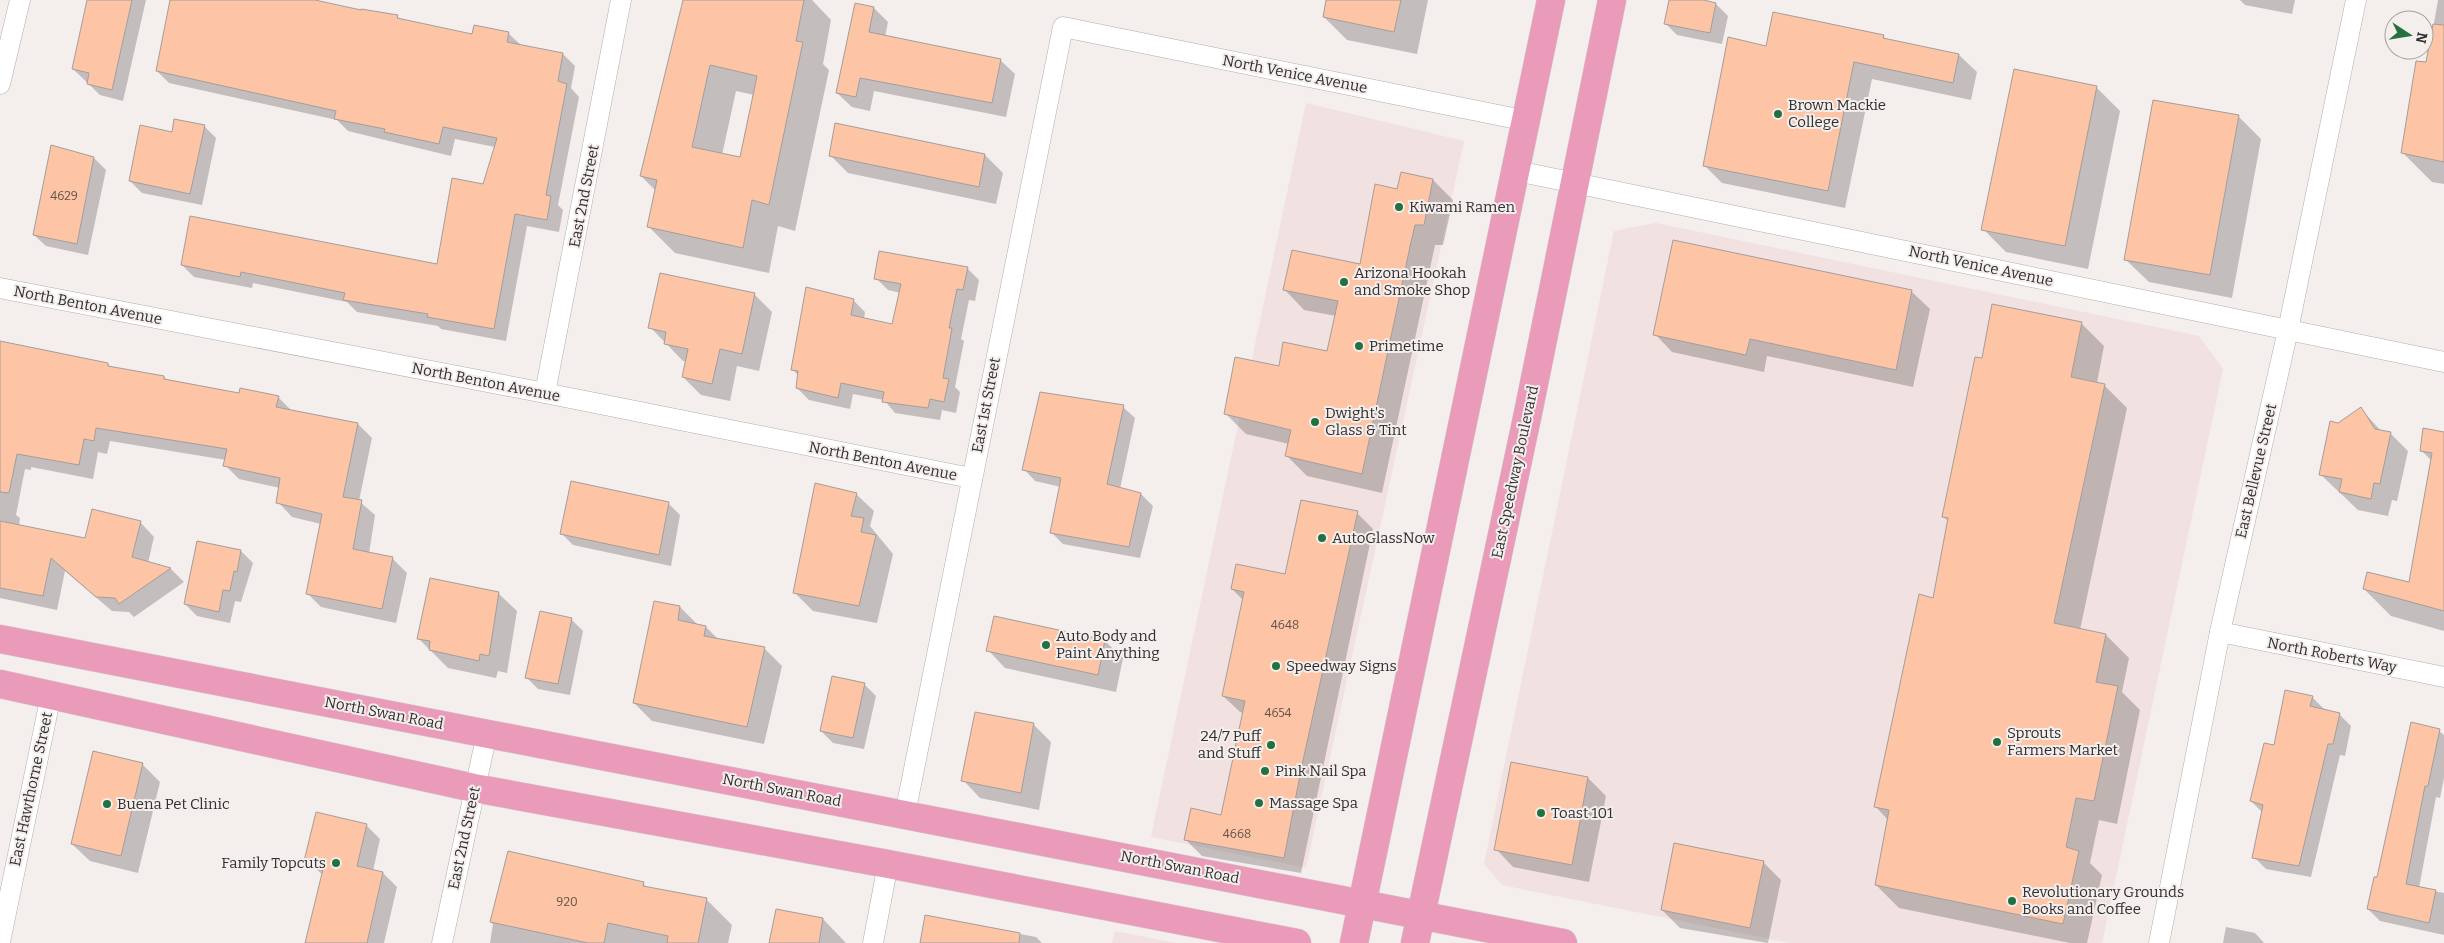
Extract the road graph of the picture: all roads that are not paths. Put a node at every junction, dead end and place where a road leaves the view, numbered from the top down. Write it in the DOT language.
graph roads {
  1 [pos="20,0"];
  2 [pos="1552,0"];
  3 [pos="1612,0"];
  4 [pos="2356,0"];
  5 [pos="616,1"];
  6 [pos="1063,27"];
  7 [pos="0,84"];
  8 [pos="1527,120"];
  9 [pos="1517,171"];
  10 [pos="1575,184"];
  11 [pos="0,288"];
  12 [pos="2288,330"];
  13 [pos="2444,362"];
  14 [pos="545,393"];
  15 [pos="971,478"];
  16 [pos="2220,632"];
  17 [pos="0,639"];
  18 [pos="2444,677"];
  19 [pos="0,684"];
  20 [pos="51,695"];
  21 [pos="487,733"];
  22 [pos="474,788"];
  23 [pos="905,814"];
  24 [pos="888,864"];
  25 [pos="1364,903"];
  26 [pos="1421,915"];
  27 [pos="0,942"];
  28 [pos="442,943"];
  29 [pos="872,943"];
  30 [pos="1297,943"];
  31 [pos="1354,943"];
  32 [pos="1415,943"];
  33 [pos="1564,943"];
  34 [pos="2159,943"];
  1 -- 7 [label="street"];
  2 -- 8 [label="main road"];
  3 -- 10 [label="main road, East Speedway Boulevard"];
  4 -- 12 [label="street, East Bellevue Street"];
  5 -- 14 [label="street, East 2nd Street"];
  6 -- 8 [label="street, North Venice Avenue"];
  6 -- 15 [label="street, East 1st Street"];
  8 -- 9 [label="main road"];
  9 -- 10 [label="street, North Venice Avenue"];
  9 -- 25 [label="main road"];
  10 -- 12 [label="street, North Venice Avenue"];
  10 -- 26 [label="main road, East Speedway Boulevard"];
  11 -- 14 [label="street, North Benton Avenue"];
  12 -- 13 [label="street, North Venice Avenue"];
  12 -- 16 [label="street, East Bellevue Street"];
  14 -- 15 [label="street, North Benton Avenue"];
  15 -- 23 [label="street, East 1st Street"];
  16 -- 18 [label="street, North Roberts Way"];
  16 -- 34 [label="street, East Bellevue Street"];
  17 -- 21 [label="main road, North Swan Road"];
  19 -- 20 [label="main road"];
  20 -- 22 [label="main road"];
  20 -- 27 [label="street, East Hawthorne Street"];
  21 -- 22 [label="street, East 2nd Street"];
  21 -- 23 [label="main road, North Swan Road"];
  22 -- 24 [label="main road"];
  22 -- 28 [label="street, East 2nd Street"];
  23 -- 25 [label="main road, North Swan Road"];
  24 -- 29 [label="street"];
  24 -- 30 [label="main road"];
  25 -- 26 [label="main road, North Swan Road"];
  25 -- 31 [label="main road"];
  26 -- 32 [label="main road, East Speedway Boulevard"];
  26 -- 33 [label="main road, North Swan Road"];
}
